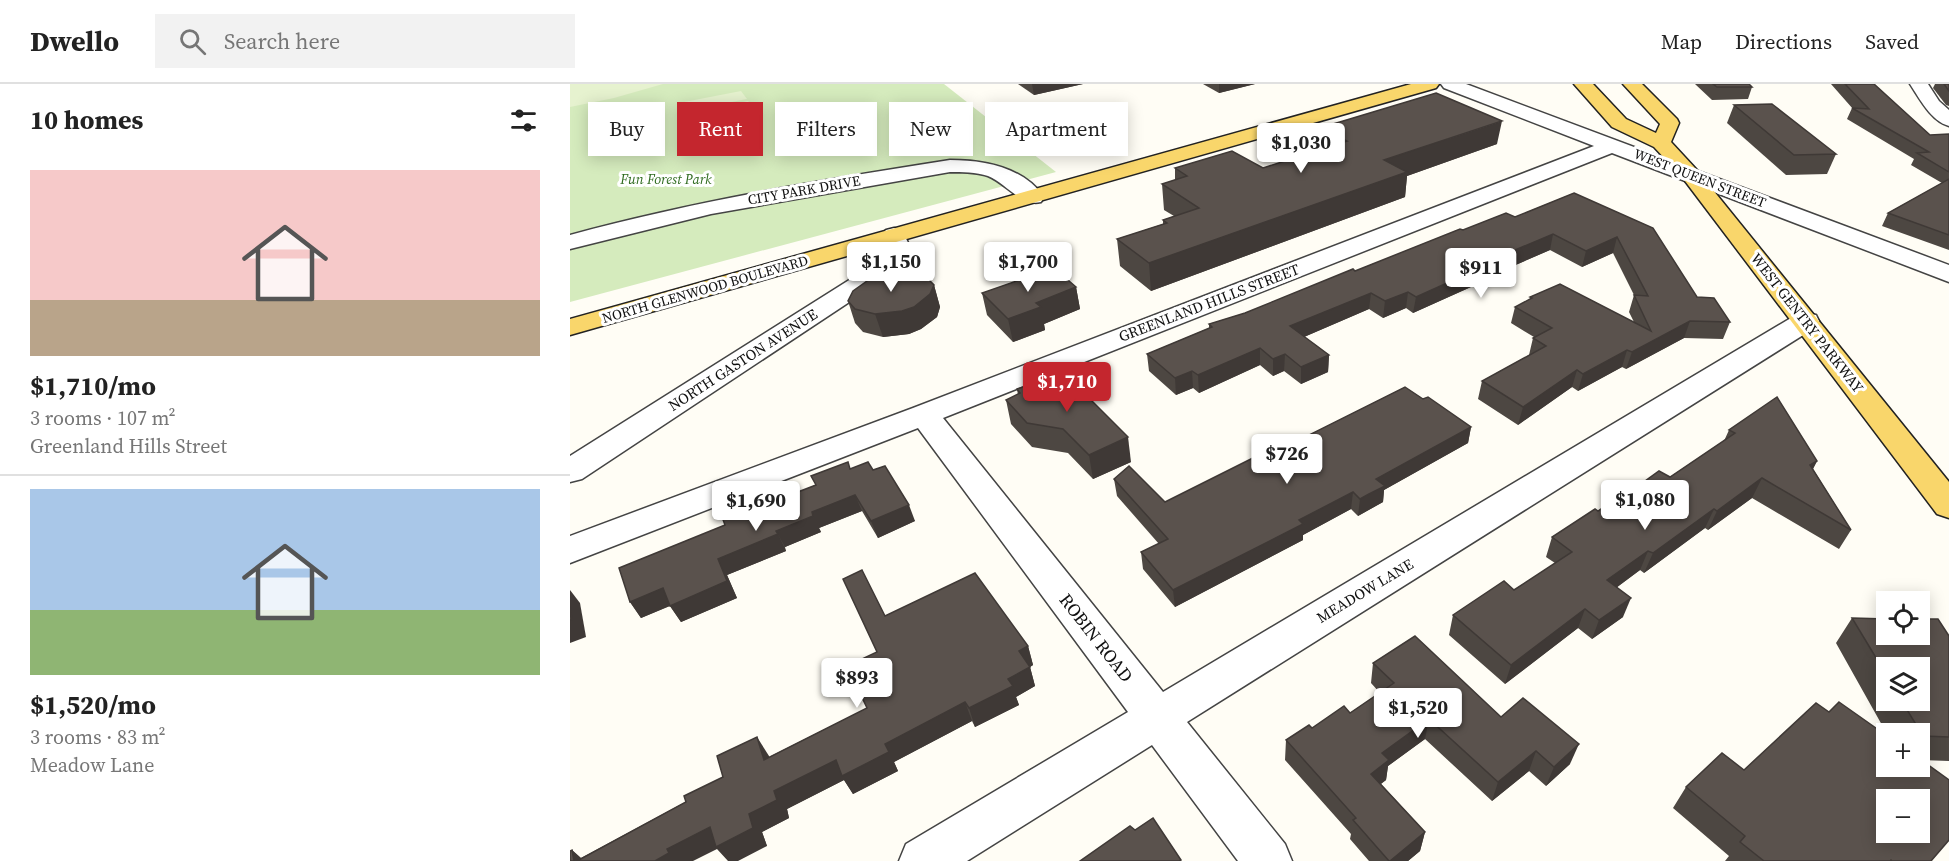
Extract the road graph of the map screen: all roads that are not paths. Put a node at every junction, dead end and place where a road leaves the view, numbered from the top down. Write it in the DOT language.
graph roads {
  1 [pos="1430,84"];
  2 [pos="1450,84"];
  3 [pos="1583,84"];
  4 [pos="1632,84"];
  5 [pos="1919,84"];
  6 [pos="1949,120"];
  7 [pos="1661,143"];
  8 [pos="1613,145"];
  9 [pos="1689,173"];
  10 [pos="1033,197"];
  11 [pos="894,236"];
  12 [pos="570,242"];
  13 [pos="1949,274"];
  14 [pos="1806,321"];
  15 [pos="570,327"];
  16 [pos="924,415"];
  17 [pos="570,471"];
  18 [pos="1949,506"];
  19 [pos="570,550"];
  20 [pos="1158,718"];
  21 [pos="923,861"];
  22 [pos="1268,861"];
  1 -- 10 [label="main road, NORTH GLENWOOD BOULEVARD"];
  2 -- 8 [label="street, WEST QUEEN STREET"];
  3 -- 7 [label="main road, WEST GENTRY PARKWAY"];
  4 -- 7 [label="main road"];
  5 -- 6 [label="street"];
  7 -- 9 [label="main road, WEST GENTRY PARKWAY"];
  8 -- 9 [label="street, WEST QUEEN STREET"];
  8 -- 16 [label="street, GREENLAND HILLS STREET"];
  9 -- 13 [label="street, WEST QUEEN STREET"];
  9 -- 14 [label="main road, WEST GENTRY PARKWAY"];
  10 -- 11 [label="main road, NORTH GLENWOOD BOULEVARD"];
  10 -- 12 [label="street, CITY PARK DRIVE"];
  11 -- 15 [label="main road, NORTH GLENWOOD BOULEVARD"];
  11 -- 17 [label="street, NORTH GASTON AVENUE"];
  14 -- 18 [label="main road, WEST GENTRY PARKWAY"];
  14 -- 20 [label="street, MEADOW LANE"];
  16 -- 19 [label="street, GREENLAND HILLS STREET"];
  16 -- 20 [label="street, ROBIN ROAD"];
  20 -- 21 [label="street, MEADOW LANE"];
  20 -- 22 [label="street, ROBIN ROAD"];
}
